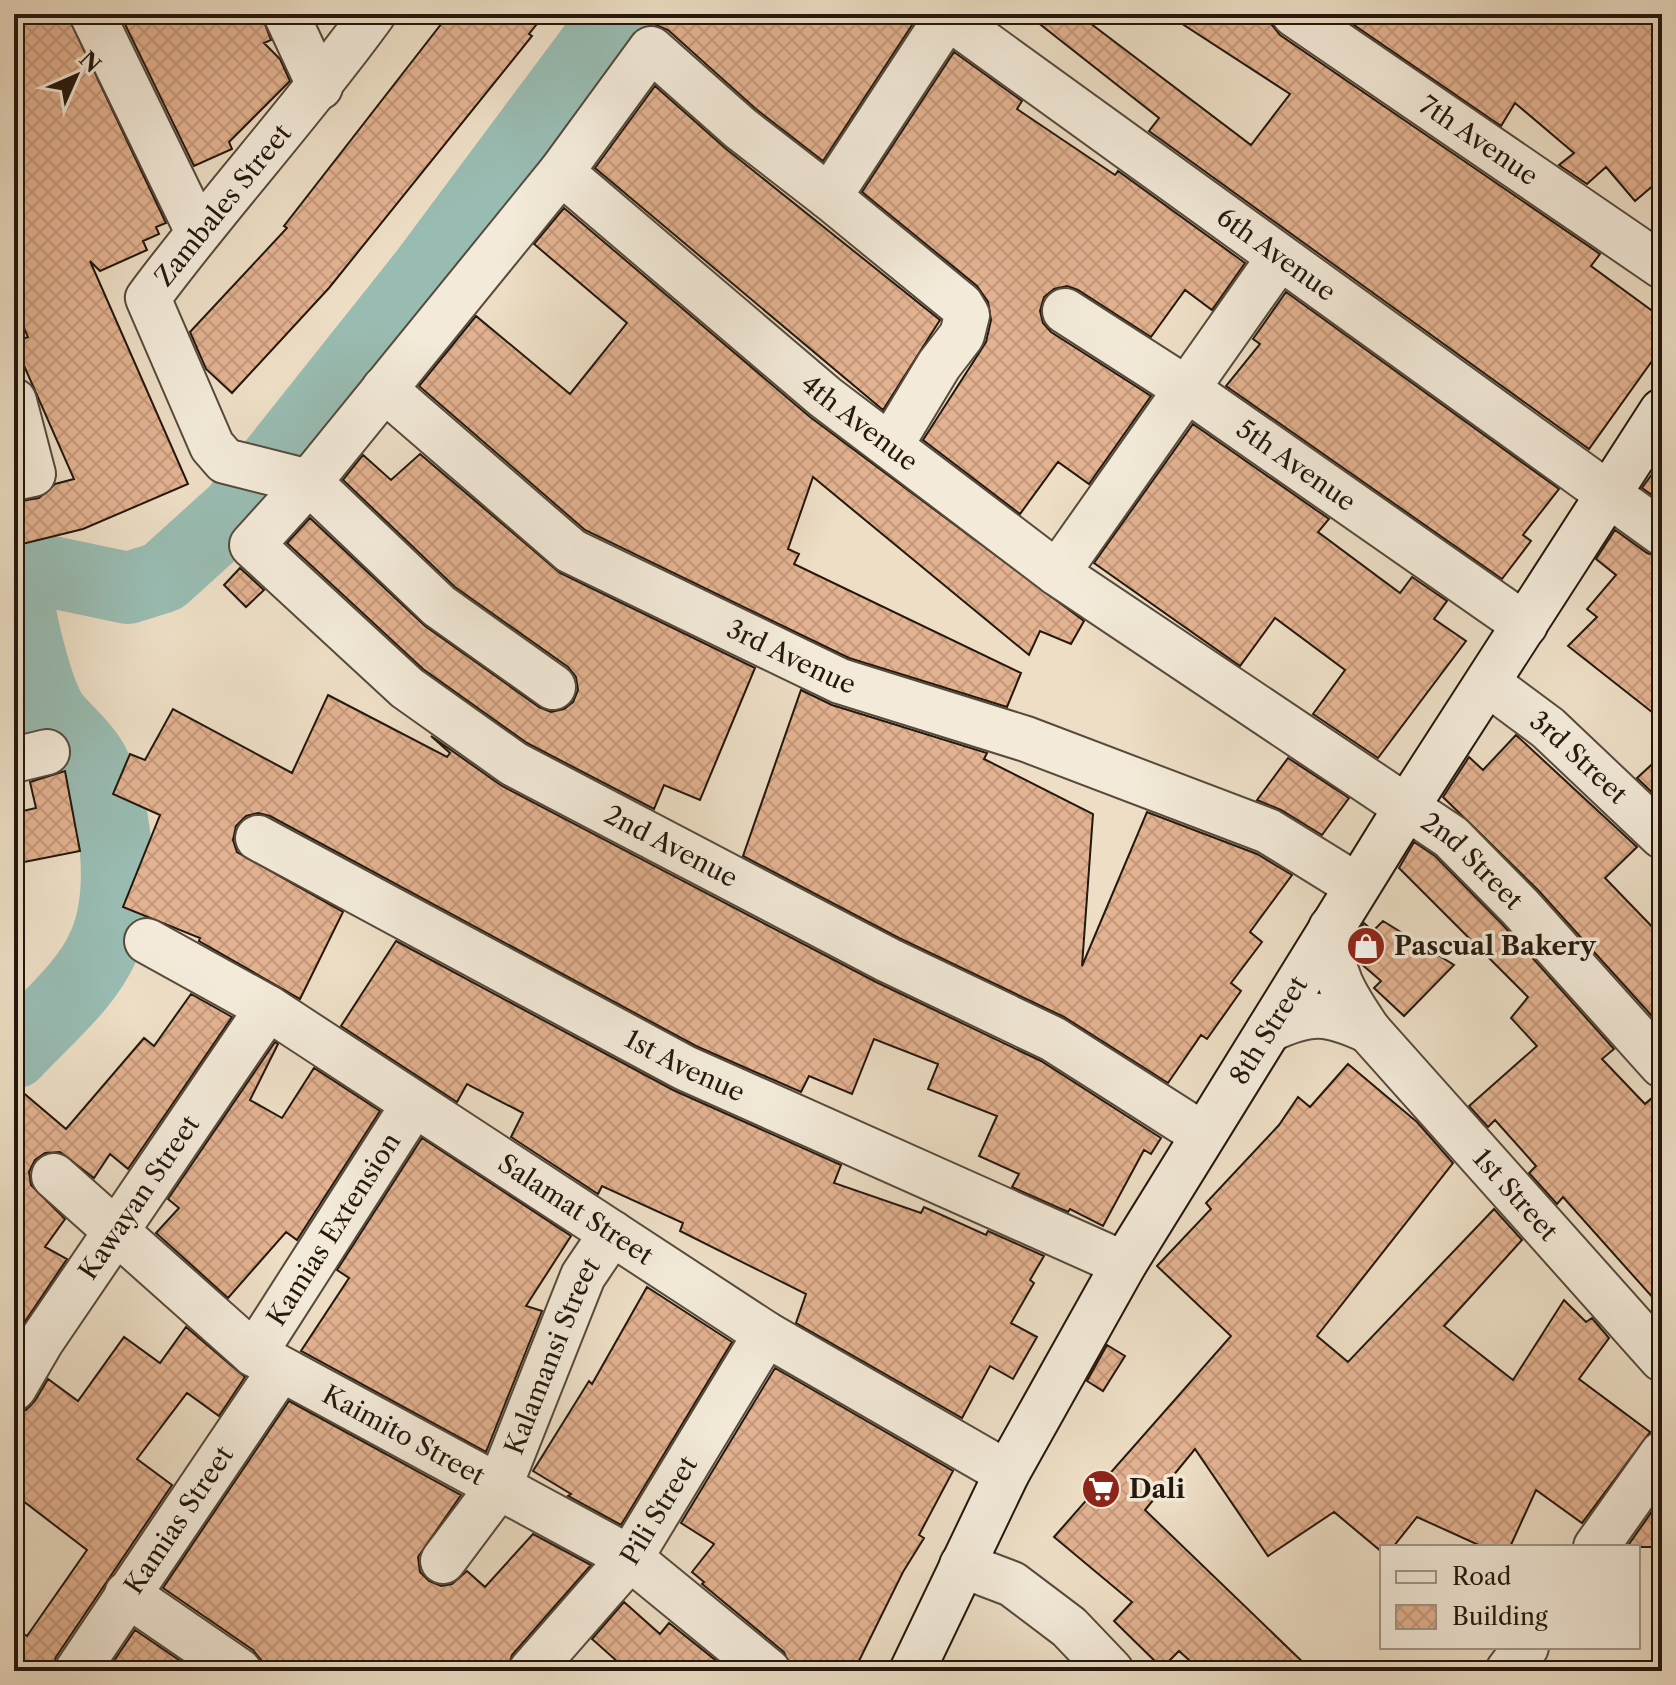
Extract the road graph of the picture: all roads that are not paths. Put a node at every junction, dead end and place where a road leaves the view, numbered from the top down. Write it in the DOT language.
graph roads {
  1 [pos="92,14"];
  2 [pos="286,14"];
  3 [pos="373,14"];
  4 [pos="1294,14"];
  5 [pos="947,15"];
  6 [pos="320,87"];
  7 [pos="561,172"];
  8 [pos="829,197"];
  9 [pos="198,232"];
  10 [pos="1279,258"];
  11 [pos="1662,266"];
  12 [pos="1065,311"];
  13 [pos="384,389"];
  14 [pos="1188,390"];
  15 [pos="14,401"];
  16 [pos="1662,411"];
  17 [pos="890,446"];
  18 [pos="277,473"];
  19 [pos="14,478"];
  20 [pos="1608,493"];
  21 [pos="1662,533"];
  22 [pos="1057,573"];
  23 [pos="1525,625"];
  24 [pos="1489,684"];
  25 [pos="553,687"];
  26 [pos="1408,805"];
  27 [pos="1662,836"];
  28 [pos="258,838"];
  29 [pos="1357,886"];
  30 [pos="1331,928"];
  31 [pos="147,941"];
  32 [pos="268,1008"];
  33 [pos="1269,1030"];
  34 [pos="1369,1031"];
  35 [pos="1662,1065"];
  36 [pos="414,1104"];
  37 [pos="1202,1134"];
  38 [pos="54,1176"];
  39 [pos="118,1233"];
  40 [pos="612,1233"];
  41 [pos="1124,1264"];
  42 [pos="766,1334"];
  43 [pos="1662,1359"];
  44 [pos="267,1362"];
  45 [pos="14,1388"];
  46 [pos="1662,1454"];
  47 [pos="1007,1473"];
  48 [pos="500,1485"];
  49 [pos="1597,1545"];
  50 [pos="630,1558"];
  51 [pos="443,1561"];
  52 [pos="962,1565"];
  53 [pos="127,1594"];
  54 [pos="1524,1649"];
  55 [pos="77,1671"];
  56 [pos="239,1671"];
  57 [pos="531,1671"];
  58 [pos="768,1671"];
  59 [pos="912,1671"];
  60 [pos="1111,1671"];
  61 [pos="1508,1671"];
  1 -- 9 [label="street"];
  2 -- 6 [label="street"];
  3 -- 6 [label="street, Zambales Street"];
  4 -- 11 [label="street, 7th Avenue"];
  5 -- 8 [label="street"];
  5 -- 10 [label="street, 6th Avenue"];
  6 -- 9 [label="street, Zambales Street"];
  7 -- 8 [label="street"];
  7 -- 13 [label="street"];
  7 -- 17 [label="street, 4th Avenue"];
  8 -- 17 [label="street"];
  9 -- 18 [label="street, Zambales Street"];
  10 -- 14 [label="street"];
  10 -- 20 [label="street, 6th Avenue"];
  12 -- 14 [label="street, 5th Avenue"];
  13 -- 18 [label="street"];
  13 -- 29 [label="street, 3rd Avenue"];
  14 -- 22 [label="street"];
  14 -- 23 [label="street, 5th Avenue"];
  15 -- 19 [label="street"];
  16 -- 20 [label="street, 8th Street"];
  17 -- 22 [label="street, 4th Avenue"];
  18 -- 25 [label="street"];
  18 -- 37 [label="street, 2nd Avenue"];
  20 -- 21 [label="street, 6th Avenue"];
  20 -- 23 [label="street, 8th Street"];
  22 -- 26 [label="street, 4th Avenue"];
  23 -- 24 [label="street, 8th Street"];
  24 -- 26 [label="street, 8th Street"];
  24 -- 27 [label="street, 3rd Street"];
  26 -- 29 [label="street, 8th Street"];
  26 -- 35 [label="street, 2nd Street"];
  28 -- 41 [label="street, 1st Avenue"];
  29 -- 30 [label="street, 8th Street"];
  30 -- 33 [label="street, 8th Street"];
  30 -- 34 [label="street, 1st Street"];
  31 -- 32 [label="street, Salamat Street"];
  32 -- 36 [label="street, Salamat Street"];
  32 -- 39 [label="street, Kawayan Street"];
  33 -- 34 [label="street, 1st Street"];
  33 -- 37 [label="street, 8th Street"];
  34 -- 43 [label="street, 1st Street"];
  36 -- 40 [label="street, Salamat Street"];
  36 -- 44 [label="street, Kamias Extension"];
  37 -- 41 [label="street, 8th Street"];
  38 -- 39 [label="street, Kaimito Street"];
  39 -- 44 [label="street, Kaimito Street"];
  39 -- 45 [label="street, Kawayan Street"];
  40 -- 42 [label="street, Salamat Street"];
  40 -- 48 [label="street, Kalamansi Street"];
  41 -- 47 [label="street, 8th Street"];
  42 -- 47 [label="street, Salamat Street"];
  42 -- 50 [label="street, Pili Street"];
  44 -- 48 [label="street, Kaimito Street"];
  44 -- 53 [label="street, Kamias Street"];
  46 -- 49 [label="street"];
  47 -- 52 [label="street, 8th Street"];
  48 -- 50 [label="street, Kaimito Street"];
  48 -- 51 [label="street, Kalamansi Street"];
  50 -- 57 [label="street, Pili Street"];
  50 -- 58 [label="street, Kaimito Street"];
  52 -- 59 [label="street, 8th Street"];
  52 -- 60 [label="street"];
  53 -- 55 [label="street, Kamias Street"];
  53 -- 56 [label="street"];
  54 -- 61 [label="street"];
}
